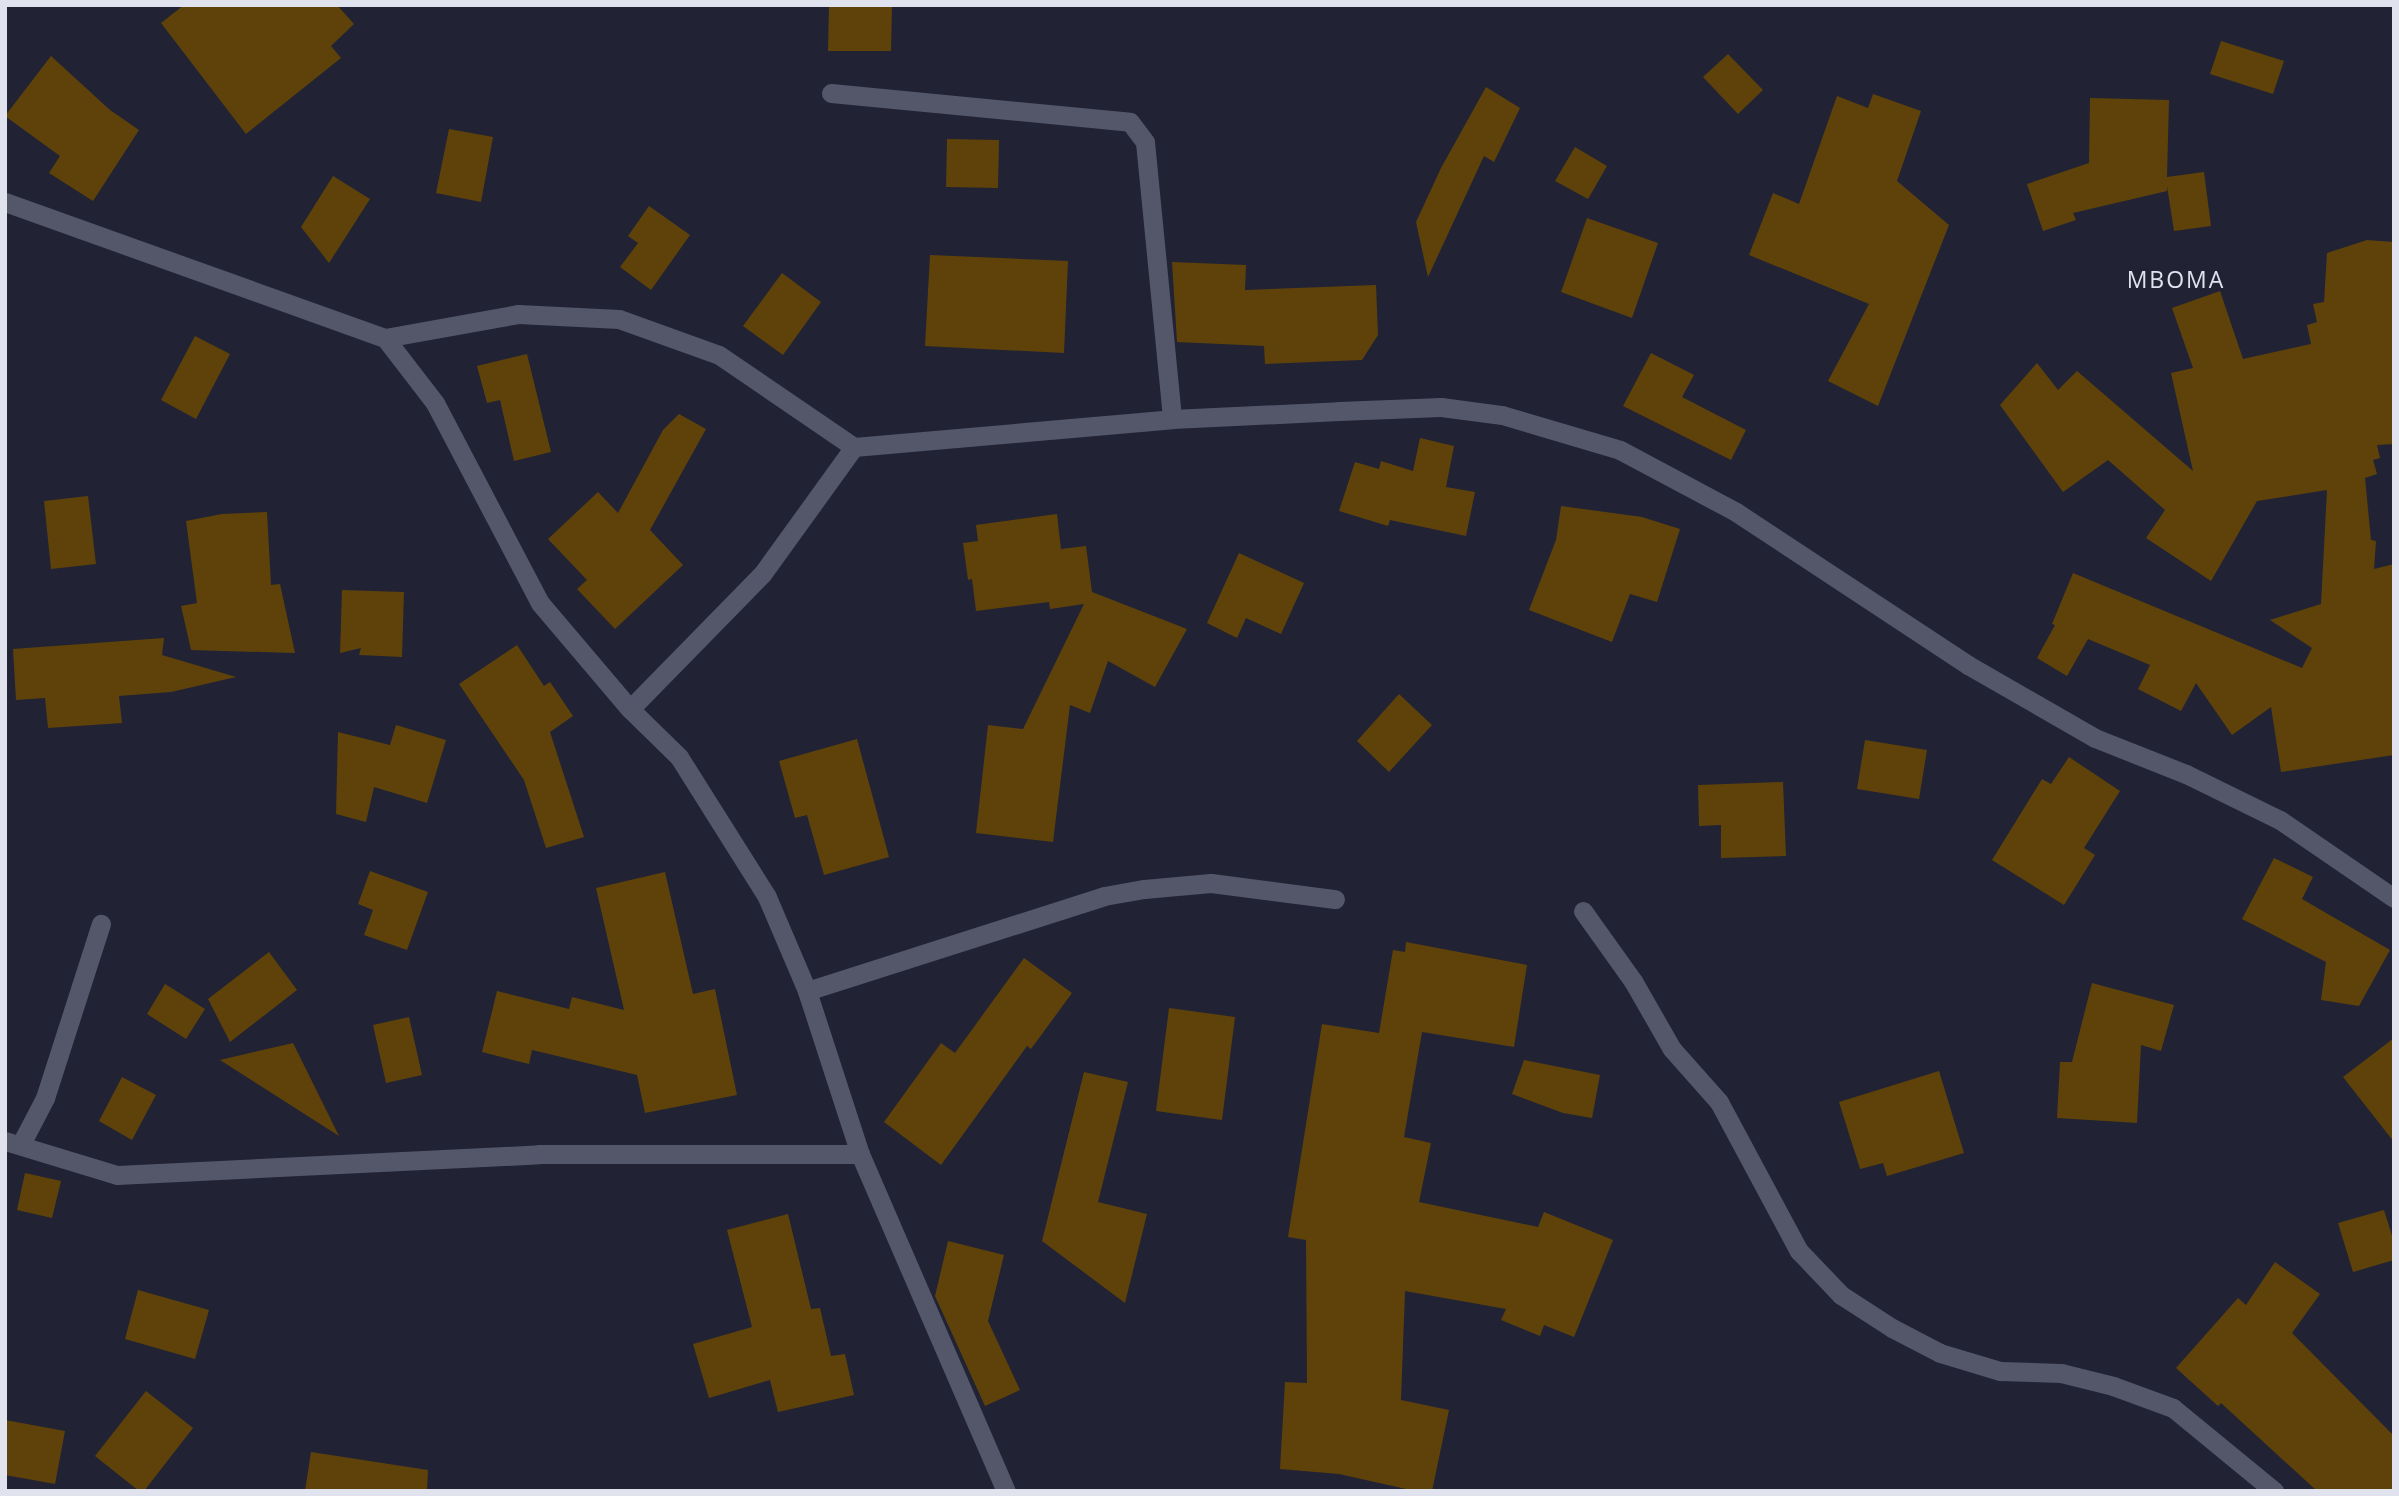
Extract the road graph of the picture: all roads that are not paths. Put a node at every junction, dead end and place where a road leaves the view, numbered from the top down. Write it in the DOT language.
graph roads {
  1 [pos="831,93"];
  2 [pos="5,202"];
  3 [pos="385,338"];
  4 [pos="1172,419"];
  5 [pos="854,447"];
  6 [pos="630,709"];
  7 [pos="2394,898"];
  8 [pos="1335,899"];
  9 [pos="1583,911"];
  10 [pos="102,924"];
  11 [pos="807,991"];
  12 [pos="13,1143"];
  13 [pos="860,1154"];
  14 [pos="1006,1491"];
  15 [pos="2274,1491"];
  1 -- 4 [label="street"];
  2 -- 3 [label="street"];
  3 -- 5 [label="street"];
  3 -- 6 [label="street"];
  4 -- 5 [label="street"];
  4 -- 7 [label="street"];
  5 -- 6 [label="street"];
  6 -- 11 [label="street"];
  8 -- 11 [label="street"];
  9 -- 15 [label="street"];
  10 -- 12 [label="street"];
  11 -- 13 [label="street"];
  12 -- 13 [label="street"];
  13 -- 14 [label="street"];
}
